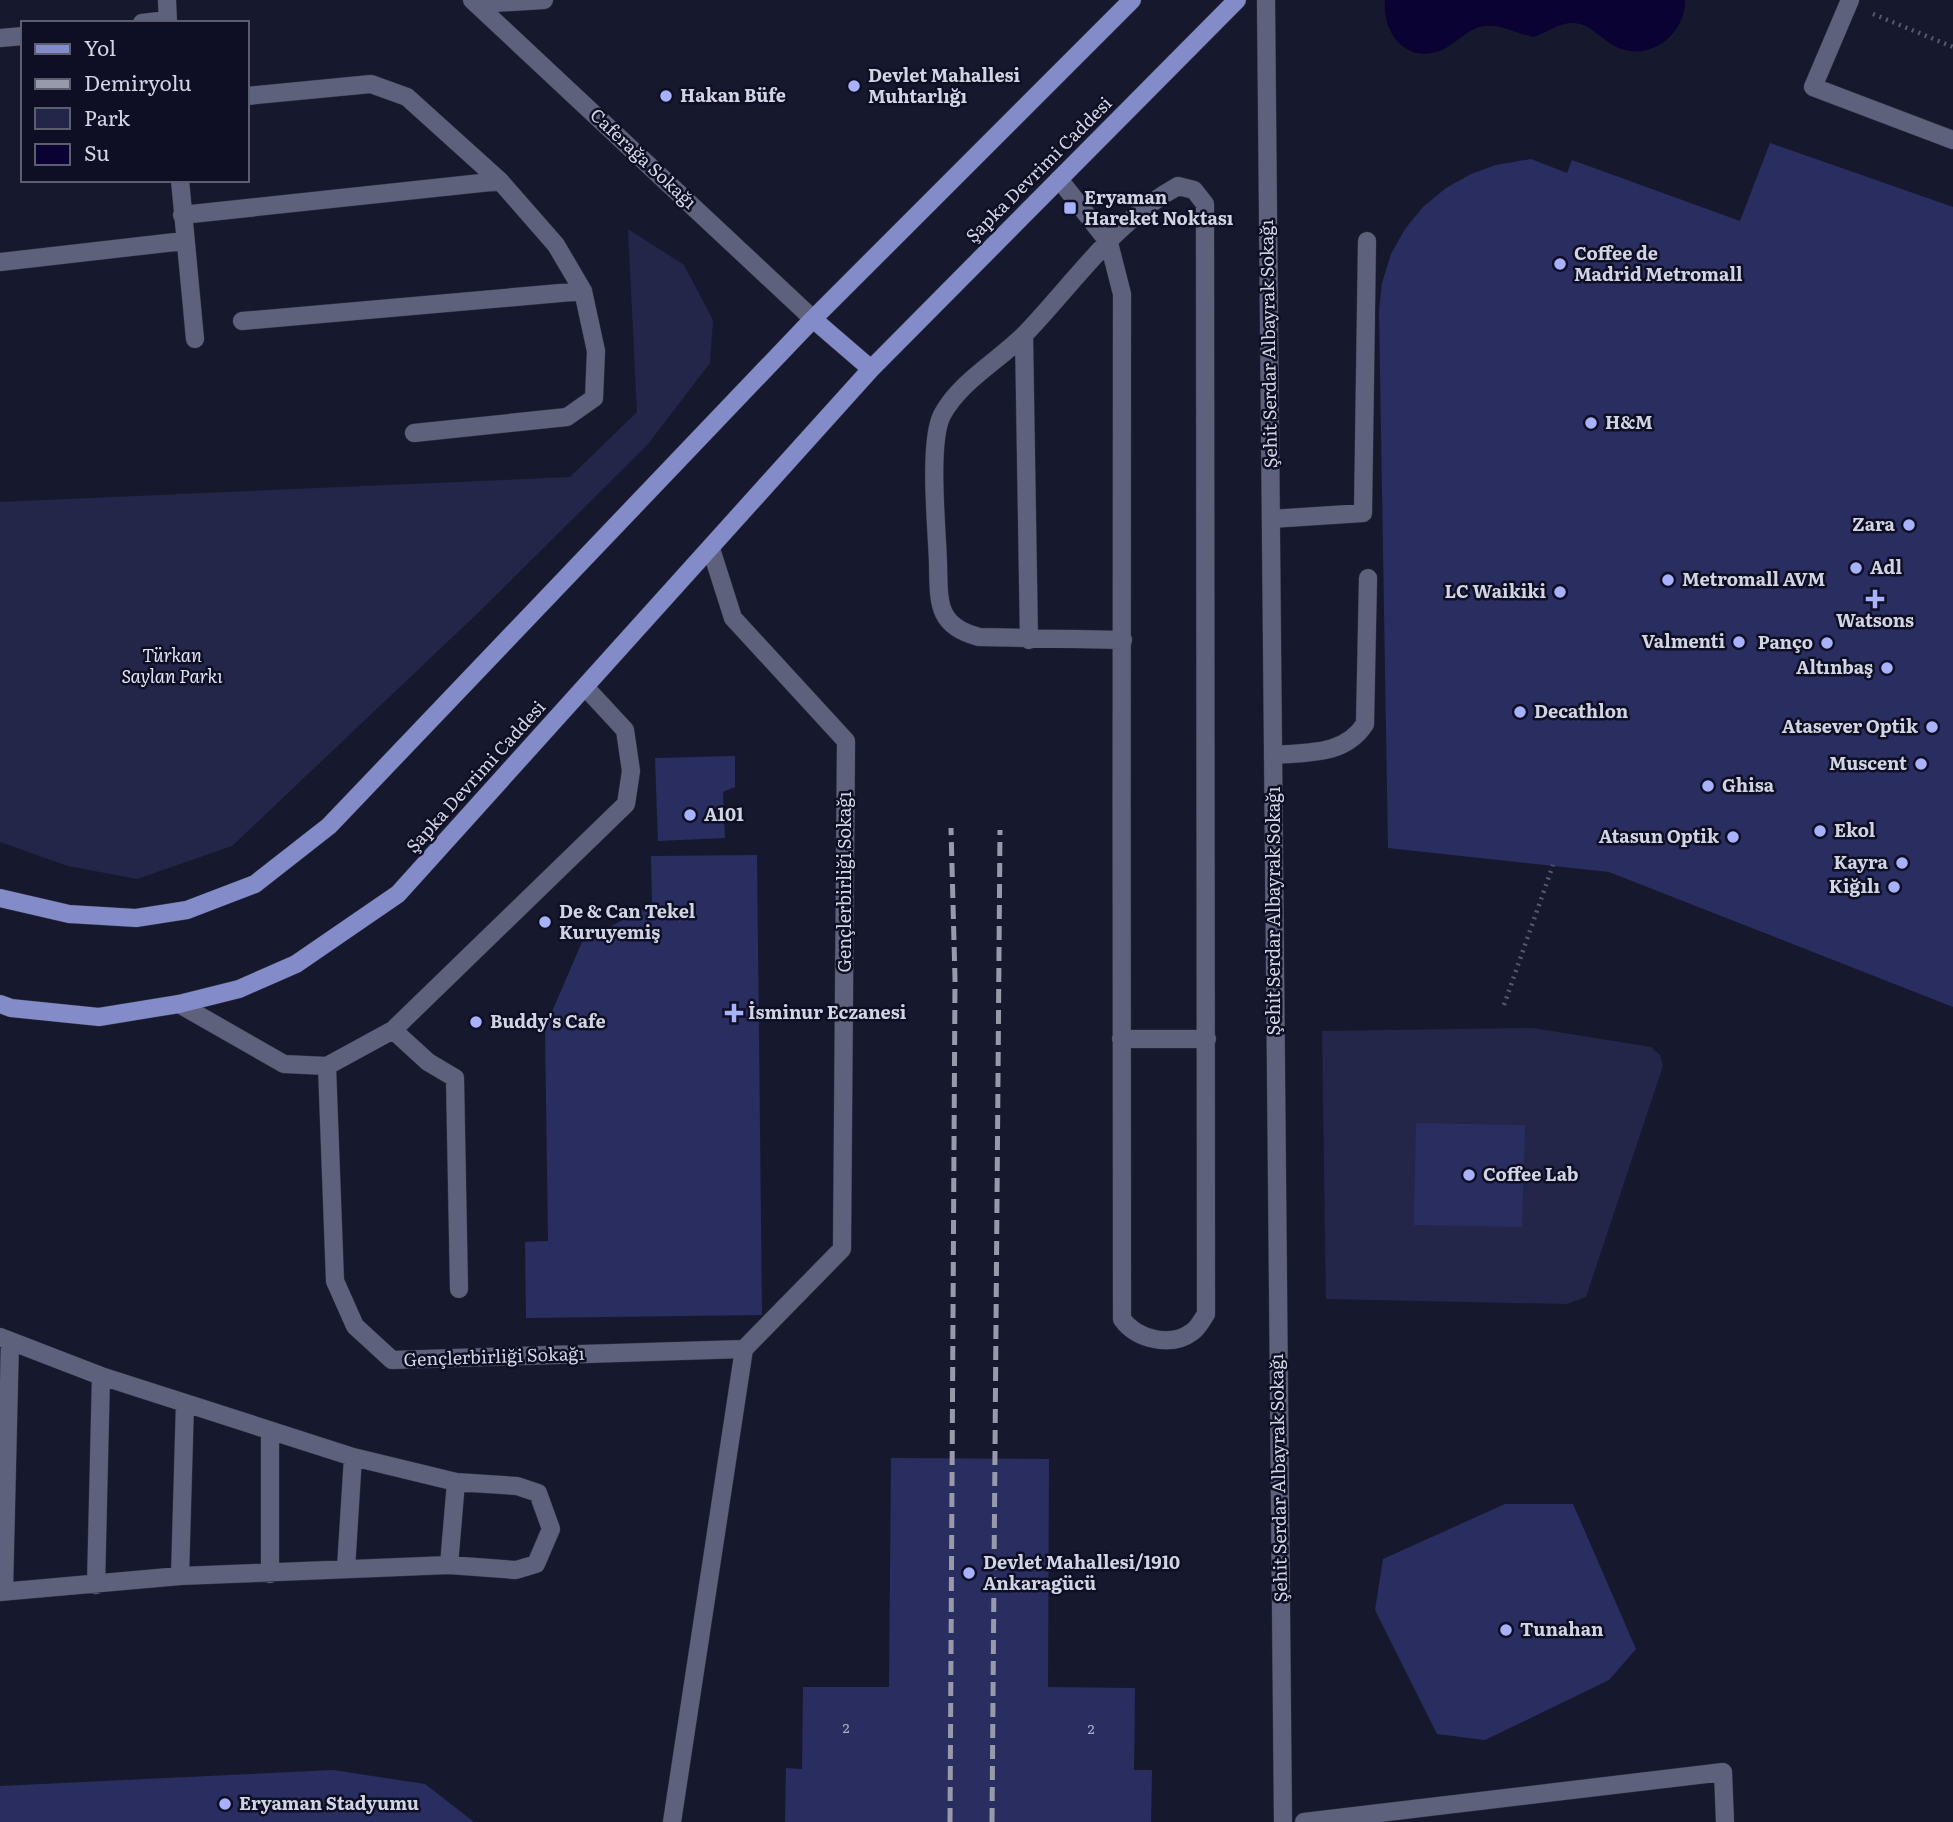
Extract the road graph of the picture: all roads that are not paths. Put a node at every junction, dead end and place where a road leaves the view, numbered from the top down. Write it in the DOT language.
graph roads {
  1 [pos="167,0"];
  2 [pos="544,0"];
  3 [pos="1132,0"];
  4 [pos="1237,0"];
  5 [pos="1266,0"];
  6 [pos="475,2"];
  7 [pos="1850,2"];
  8 [pos="168,21"];
  9 [pos="21,36"];
  10 [pos="0,38"];
  11 [pos="248,96"];
  12 [pos="1953,140"];
  13 [pos="1059,179"];
  14 [pos="500,181"];
  15 [pos="180,182"];
  16 [pos="182,215"];
  17 [pos="184,241"];
  18 [pos="1367,241"];
  19 [pos="1109,243"];
  20 [pos="0,262"];
  21 [pos="583,291"];
  22 [pos="813,319"];
  23 [pos="242,321"];
  24 [pos="1024,335"];
  25 [pos="195,339"];
  26 [pos="871,369"];
  27 [pos="414,433"];
  28 [pos="1271,519"];
  29 [pos="711,549"];
  30 [pos="1368,578"];
  31 [pos="1029,639"];
  32 [pos="1123,640"];
  33 [pos="586,688"];
  34 [pos="1273,755"];
  35 [pos="0,898"];
  36 [pos="0,1004"];
  37 [pos="179,1004"];
  38 [pos="393,1030"];
  39 [pos="1207,1039"];
  40 [pos="1121,1040"];
  41 [pos="327,1066"];
  42 [pos="459,1289"];
  43 [pos="5,1339"];
  44 [pos="744,1349"];
  45 [pos="102,1376"];
  46 [pos="185,1403"];
  47 [pos="270,1431"];
  48 [pos="352,1457"];
  49 [pos="456,1482"];
  50 [pos="449,1565"];
  51 [pos="346,1568"];
  52 [pos="270,1574"];
  53 [pos="180,1576"];
  54 [pos="96,1585"];
  55 [pos="2,1592"];
  56 [pos="672,1822"];
  57 [pos="1283,1822"];
  58 [pos="1304,1822"];
  59 [pos="1725,1822"];
  1 -- 8 [label="street"];
  2 -- 6 [label="street"];
  3 -- 22 [label="main road"];
  4 -- 13 [label="main road, Şapka Devrimi Caddesi"];
  5 -- 28 [label="street, Şehit Serdar Albayrak Sokağı"];
  6 -- 22 [label="street, Caferağa Sokağı"];
  7 -- 12 [label="street"];
  9 -- 10 [label="street"];
  11 -- 14 [label="street"];
  13 -- 19 [label="street"];
  13 -- 26 [label="main road, Şapka Devrimi Caddesi"];
  14 -- 16 [label="street"];
  14 -- 21 [label="street"];
  15 -- 16 [label="street"];
  16 -- 17 [label="street"];
  17 -- 20 [label="street"];
  17 -- 25 [label="street"];
  18 -- 28 [label="street"];
  19 -- 24 [label="street"];
  19 -- 32 [label="street"];
  19 -- 39 [label="street"];
  21 -- 23 [label="street"];
  21 -- 27 [label="street"];
  22 -- 26 [label="main road"];
  22 -- 35 [label="main road"];
  24 -- 31 [label="street"];
  24 -- 31 [label="street"];
  26 -- 29 [label="main road, Şapka Devrimi Caddesi"];
  28 -- 34 [label="street, Şehit Serdar Albayrak Sokağı"];
  29 -- 33 [label="main road, Şapka Devrimi Caddesi"];
  29 -- 44 [label="street, Gençlerbirliği Sokağı"];
  30 -- 34 [label="street"];
  31 -- 32 [label="street"];
  32 -- 40 [label="street"];
  33 -- 37 [label="main road, Şapka Devrimi Caddesi"];
  33 -- 38 [label="street"];
  34 -- 57 [label="street, Şehit Serdar Albayrak Sokağı"];
  36 -- 37 [label="main road, Şapka Devrimi Caddesi"];
  37 -- 41 [label="street"];
  38 -- 41 [label="street"];
  38 -- 42 [label="street"];
  39 -- 40 [label="street"];
  39 -- 40 [label="street"];
  41 -- 44 [label="street, Gençlerbirliği Sokağı"];
  43 -- 45 [label="street"];
  43 -- 55 [label="street"];
  44 -- 56 [label="street"];
  45 -- 46 [label="street"];
  45 -- 54 [label="street"];
  46 -- 47 [label="street"];
  46 -- 53 [label="street"];
  47 -- 48 [label="street"];
  47 -- 52 [label="street"];
  48 -- 49 [label="street"];
  48 -- 51 [label="street"];
  49 -- 50 [label="street"];
  49 -- 50 [label="street"];
  50 -- 51 [label="street"];
  51 -- 52 [label="street"];
  52 -- 53 [label="street"];
  53 -- 54 [label="street"];
  54 -- 55 [label="street"];
  58 -- 59 [label="street"];
}
